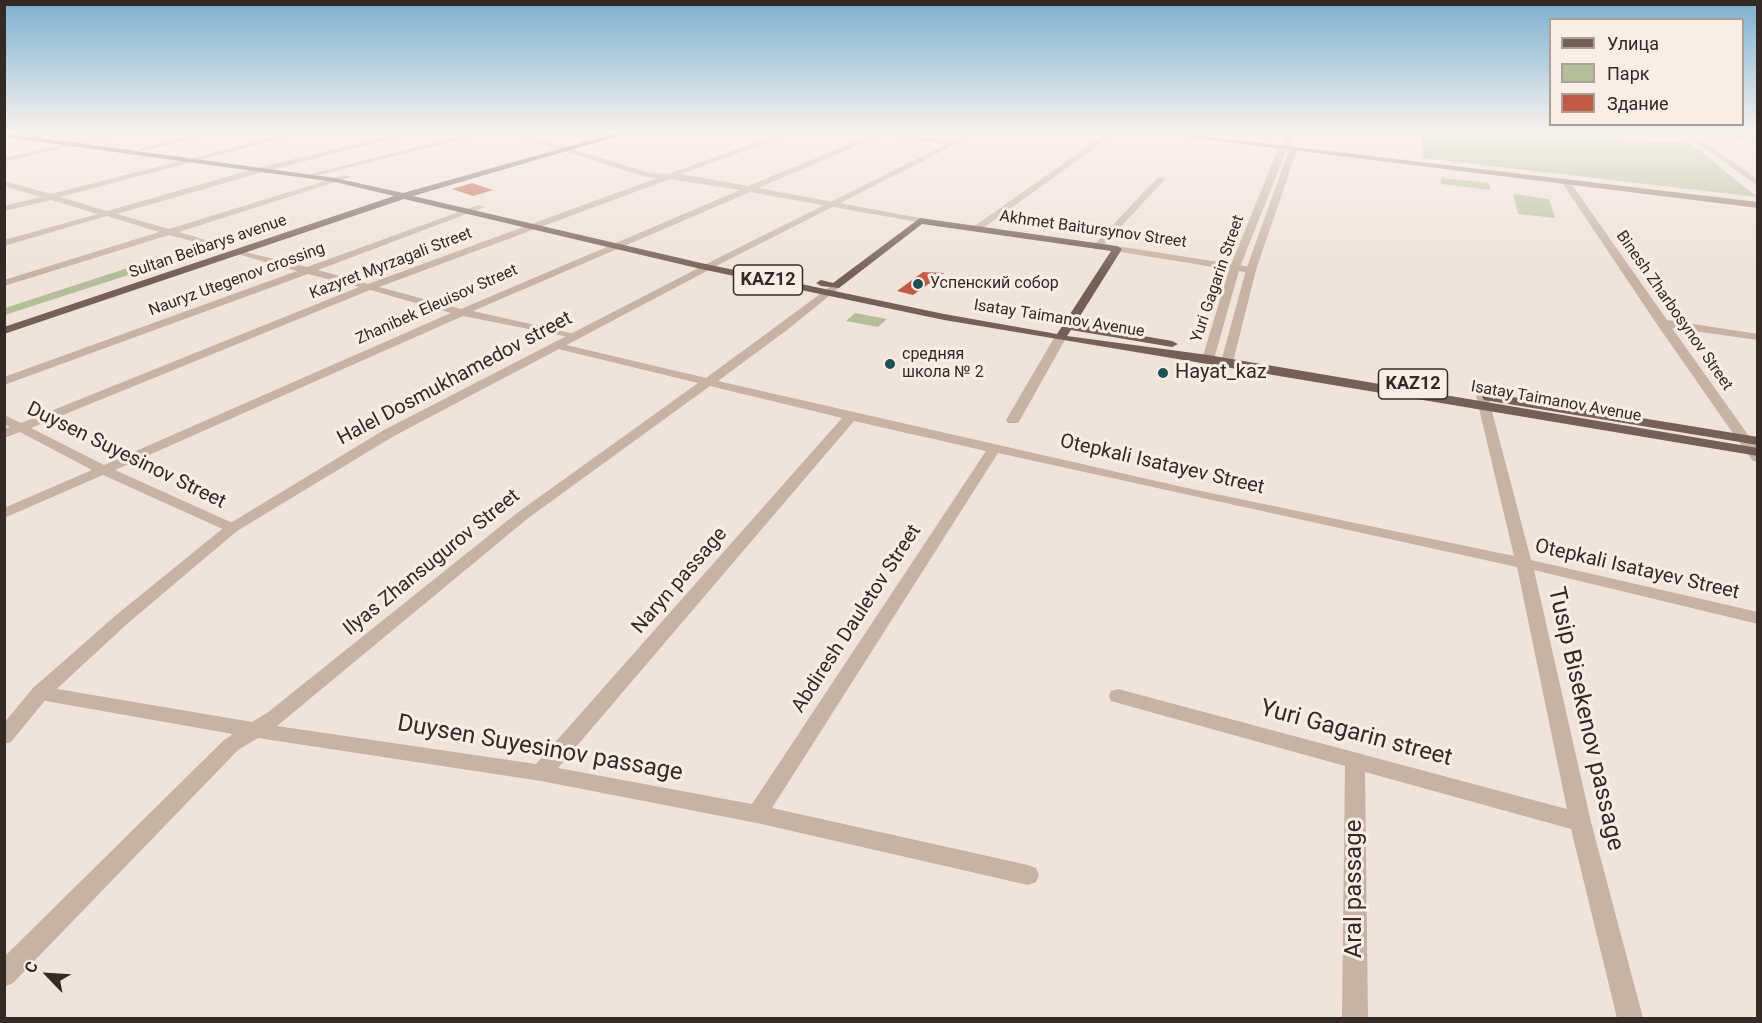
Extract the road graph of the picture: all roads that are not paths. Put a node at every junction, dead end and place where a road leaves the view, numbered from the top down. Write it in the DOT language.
graph roads {
  1 [pos="117,180"];
  2 [pos="227,180"];
  3 [pos="335,180"];
  4 [pos="357,180"];
  5 [pos="450,180"];
  6 [pos="456,180"];
  7 [pos="660,180"];
  8 [pos="699,180"];
  9 [pos="771,180"];
  10 [pos="881,180"];
  11 [pos="1046,180"];
  12 [pos="1160,180"];
  13 [pos="1274,180"];
  14 [pos="1278,180"];
  15 [pos="1554,180"];
  16 [pos="1565,181"];
  17 [pos="4,183"];
  18 [pos="747,190"];
  19 [pos="416,192"];
  20 [pos="390,193"];
  21 [pos="403,193"];
  22 [pos="51,197"];
  23 [pos="831,205"];
  24 [pos="1758,205"];
  25 [pos="481,207"];
  26 [pos="4,209"];
  27 [pos="467,212"];
  28 [pos="107,214"];
  29 [pos="920,221"];
  30 [pos="541,222"];
  31 [pos="529,227"];
  32 [pos="976,230"];
  33 [pos="167,232"];
  34 [pos="624,241"];
  35 [pos="4,243"];
  36 [pos="612,246"];
  37 [pos="1097,247"];
  38 [pos="223,248"];
  39 [pos="1117,249"];
  40 [pos="240,252"];
  41 [pos="713,264"];
  42 [pos="1235,267"];
  43 [pos="308,270"];
  44 [pos="1251,270"];
  45 [pos="4,283"];
  46 [pos="369,287"];
  47 [pos="832,290"];
  48 [pos="461,312"];
  49 [pos="4,321"];
  50 [pos="1662,323"];
  51 [pos="1070,326"];
  52 [pos="4,331"];
  53 [pos="1758,336"];
  54 [pos="575,337"];
  55 [pos="1060,338"];
  56 [pos="558,345"];
  57 [pos="1209,354"];
  58 [pos="1228,358"];
  59 [pos="4,381"];
  60 [pos="704,383"];
  61 [pos="1483,401"];
  62 [pos="851,417"];
  63 [pos="4,419"];
  64 [pos="1013,420"];
  65 [pos="20,428"];
  66 [pos="4,434"];
  67 [pos="995,448"];
  68 [pos="1754,448"];
  69 [pos="103,470"];
  70 [pos="4,514"];
  71 [pos="232,528"];
  72 [pos="1524,563"];
  73 [pos="1758,618"];
  74 [pos="40,693"];
  75 [pos="1118,696"];
  76 [pos="254,730"];
  77 [pos="4,737"];
  78 [pos="1355,760"];
  79 [pos="541,773"];
  80 [pos="757,814"];
  81 [pos="1580,822"];
  82 [pos="1028,875"];
  83 [pos="4,975"];
  84 [pos="1355,1018"];
  85 [pos="1630,1018"];
  1 -- 22 [label="street"];
  2 -- 28 [label="street"];
  3 -- 20 [label="main road"];
  3 -- 33 [label="street"];
  4 -- 21 [label="main road, Isatay Taimanov Avenue / KAZ12"];
  5 -- 21 [label="main road, Sultan Beibarys avenue"];
  6 -- 19 [label="main road, Sultan Beibarys avenue"];
  7 -- 30 [label="street, Kazyret Myrzagali Street"];
  8 -- 18 [label="street, Akhmet Baitursynov Street"];
  9 -- 18 [label="street, Zhanibek Eleuisov Street"];
  10 -- 23 [label="street, Halel Dosmukhamedov street"];
  11 -- 32 [label="street"];
  12 -- 37 [label="street"];
  13 -- 42 [label="street, Yuri Gagarin Street"];
  14 -- 44 [label="street, Yuri Gagarin Street"];
  15 -- 16 [label="main road"];
  16 -- 24 [label="main road"];
  16 -- 50 [label="street, Binesh Zharbosynov Street"];
  17 -- 22 [label="street"];
  18 -- 23 [label="street, Akhmet Baitursynov Street"];
  18 -- 34 [label="street, Zhanibek Eleuisov Street"];
  19 -- 21 [label="main road, Sultan Beibarys avenue"];
  19 -- 25 [label="main road, Isatay Taimanov Avenue / KAZ12"];
  20 -- 21 [label="main road, Sultan Beibarys avenue"];
  20 -- 38 [label="main road, Sultan Beibarys avenue"];
  21 -- 27 [label="main road, Isatay Taimanov Avenue / KAZ12"];
  21 -- 40 [label="main road, Sultan Beibarys avenue"];
  22 -- 26 [label="street"];
  22 -- 28 [label="street"];
  23 -- 29 [label="street, Akhmet Baitursynov Street"];
  23 -- 41 [label="street, Halel Dosmukhamedov street"];
  25 -- 27 [label="street, Nauryz Utegenov crossing"];
  25 -- 30 [label="main road, Isatay Taimanov Avenue / KAZ12"];
  27 -- 31 [label="main road, Isatay Taimanov Avenue / KAZ12"];
  27 -- 43 [label="street, Nauryz Utegenov crossing"];
  28 -- 33 [label="street"];
  28 -- 35 [label="street"];
  29 -- 32 [label="main road, Akhmet Baitursynov Street"];
  29 -- 47 [label="main road, Ilyas Zhansugurov Street"];
  30 -- 31 [label="street, Kazyret Myrzagali Street"];
  30 -- 34 [label="main road, Isatay Taimanov Avenue / KAZ12"];
  31 -- 36 [label="main road, Isatay Taimanov Avenue / KAZ12"];
  31 -- 46 [label="street, Kazyret Myrzagali Street"];
  32 -- 37 [label="main road, Akhmet Baitursynov Street"];
  33 -- 38 [label="street"];
  33 -- 45 [label="street"];
  34 -- 36 [label="street, Zhanibek Eleuisov Street"];
  34 -- 41 [label="main road, Isatay Taimanov Avenue / KAZ12"];
  36 -- 41 [label="main road, Isatay Taimanov Avenue / KAZ12"];
  36 -- 48 [label="street, Zhanibek Eleuisov Street"];
  37 -- 39 [label="main road, Akhmet Baitursynov Street"];
  38 -- 49 [label="main road, Sultan Beibarys avenue"];
  39 -- 42 [label="street, Akhmet Baitursynov Street"];
  39 -- 51 [label="main road"];
  40 -- 43 [label="street"];
  40 -- 52 [label="main road, Sultan Beibarys avenue"];
  41 -- 47 [label="main road, Isatay Taimanov Avenue / KAZ12"];
  41 -- 54 [label="street, Halel Dosmukhamedov street"];
  42 -- 44 [label="street, Akhmet Baitursynov Street"];
  42 -- 57 [label="street, Yuri Gagarin Street"];
  43 -- 46 [label="street"];
  43 -- 59 [label="street, Nauryz Utegenov crossing"];
  44 -- 58 [label="street, Yuri Gagarin Street"];
  46 -- 48 [label="street"];
  46 -- 65 [label="street, Kazyret Myrzagali Street"];
  47 -- 55 [label="main road, Isatay Taimanov Avenue / KAZ12"];
  47 -- 60 [label="street, Ilyas Zhansugurov Street"];
  48 -- 54 [label="street"];
  48 -- 69 [label="street, Zhanibek Eleuisov Street"];
  50 -- 53 [label="street"];
  50 -- 68 [label="street, Binesh Zharbosynov Street"];
  51 -- 55 [label="main road"];
  51 -- 57 [label="main road, Isatay Taimanov Avenue / KAZ12"];
  54 -- 56 [label="street, Halel Dosmukhamedov street"];
  55 -- 57 [label="main road, Isatay Taimanov Avenue / KAZ12"];
  55 -- 64 [label="street"];
  56 -- 60 [label="street, Otepkali Isatayev Street"];
  56 -- 71 [label="street, Halel Dosmukhamedov street"];
  57 -- 58 [label="main road, Isatay Taimanov Avenue / KAZ12"];
  58 -- 61 [label="main road, Isatay Taimanov Avenue / KAZ12"];
  60 -- 62 [label="street, Otepkali Isatayev Street"];
  60 -- 76 [label="street, Ilyas Zhansugurov Street"];
  61 -- 68 [label="main road, Isatay Taimanov Avenue / KAZ12"];
  61 -- 72 [label="street, Tusip Bisekenov passage"];
  62 -- 67 [label="street, Otepkali Isatayev Street"];
  62 -- 79 [label="street, Naryn passage"];
  63 -- 65 [label="street, Duysen Suyesinov Street"];
  65 -- 66 [label="street, Kazyret Myrzagali Street"];
  65 -- 69 [label="street, Duysen Suyesinov Street"];
  67 -- 72 [label="street, Otepkali Isatayev Street"];
  67 -- 80 [label="street, Abdiresh Dauletov Street"];
  69 -- 70 [label="street, Zhanibek Eleuisov Street"];
  69 -- 71 [label="street, Duysen Suyesinov Street"];
  71 -- 74 [label="street, Halel Dosmukhamedov street"];
  72 -- 73 [label="street, Otepkali Isatayev Street"];
  72 -- 81 [label="street, Tusip Bisekenov passage"];
  74 -- 76 [label="street, Duysen Suyesinov passage"];
  74 -- 77 [label="street, Halel Dosmukhamedov street"];
  75 -- 78 [label="street, Yuri Gagarin street"];
  76 -- 79 [label="street, Duysen Suyesinov passage"];
  76 -- 83 [label="street, Ilyas Zhansugurov Street"];
  78 -- 81 [label="street, Yuri Gagarin street"];
  78 -- 84 [label="street, Aral passage"];
  79 -- 80 [label="street, Duysen Suyesinov passage"];
  80 -- 82 [label="street, Duysen Suyesinov passage"];
  81 -- 85 [label="street, Tusip Bisekenov passage"];
}
